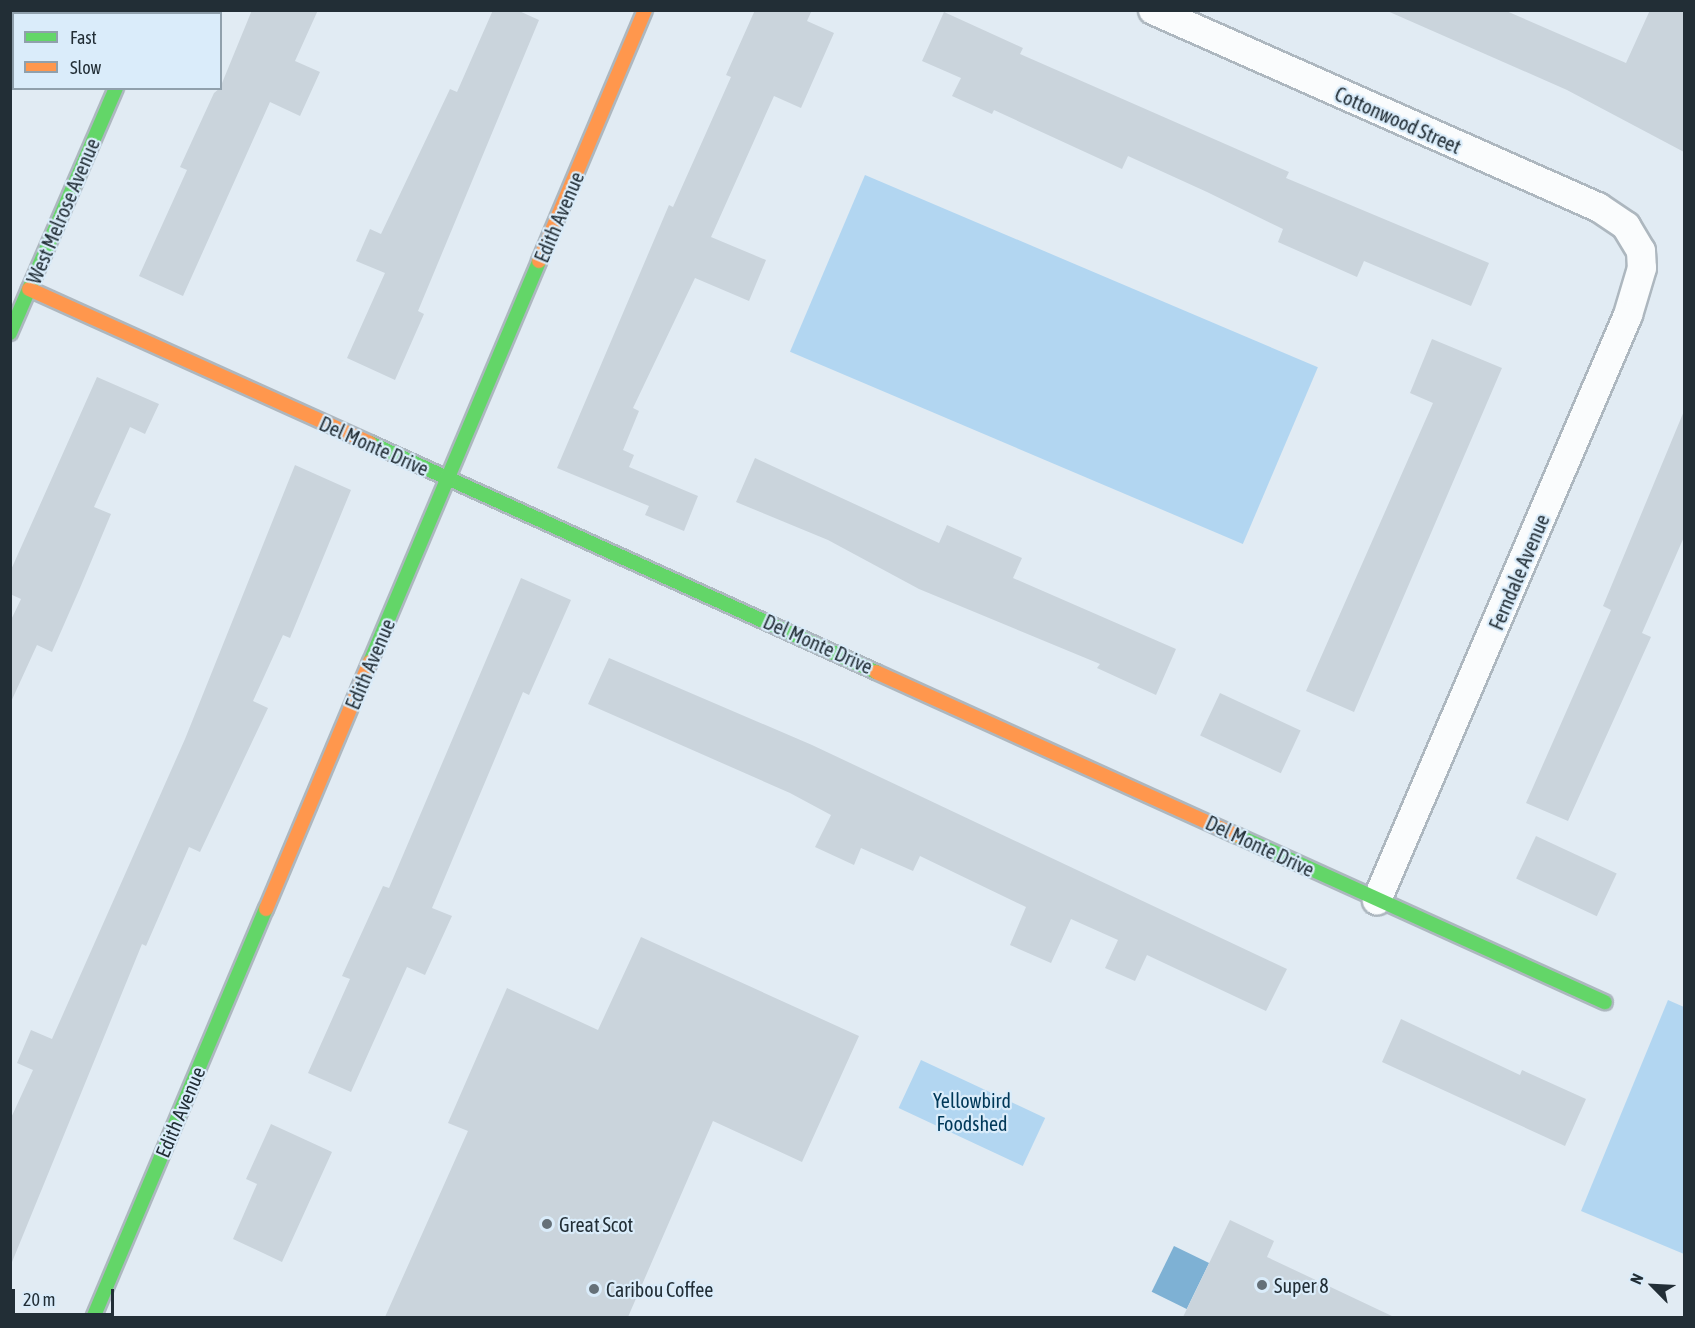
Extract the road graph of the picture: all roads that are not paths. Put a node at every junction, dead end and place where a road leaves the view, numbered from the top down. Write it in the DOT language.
graph roads {
  1 [pos="645,10"];
  2 [pos="1153,10"];
  3 [pos="115,90"];
  4 [pos="1635,239"];
  5 [pos="29,289"];
  6 [pos="10,333"];
  7 [pos="448,479"];
  8 [pos="1377,900"];
  9 [pos="1605,1002"];
  10 [pos="93,1317"];
  1 -- 7 [label="street, Edith Avenue"];
  2 -- 4 [label="street, Cottonwood Street"];
  3 -- 5 [label="street, West Melrose Avenue"];
  4 -- 8 [label="street, Ferndale Avenue"];
  5 -- 6 [label="street, West Melrose Avenue"];
  5 -- 7 [label="street, Del Monte Drive"];
  7 -- 8 [label="street, Del Monte Drive"];
  7 -- 10 [label="street, Edith Avenue"];
  8 -- 9 [label="street, Del Monte Drive"];
}
